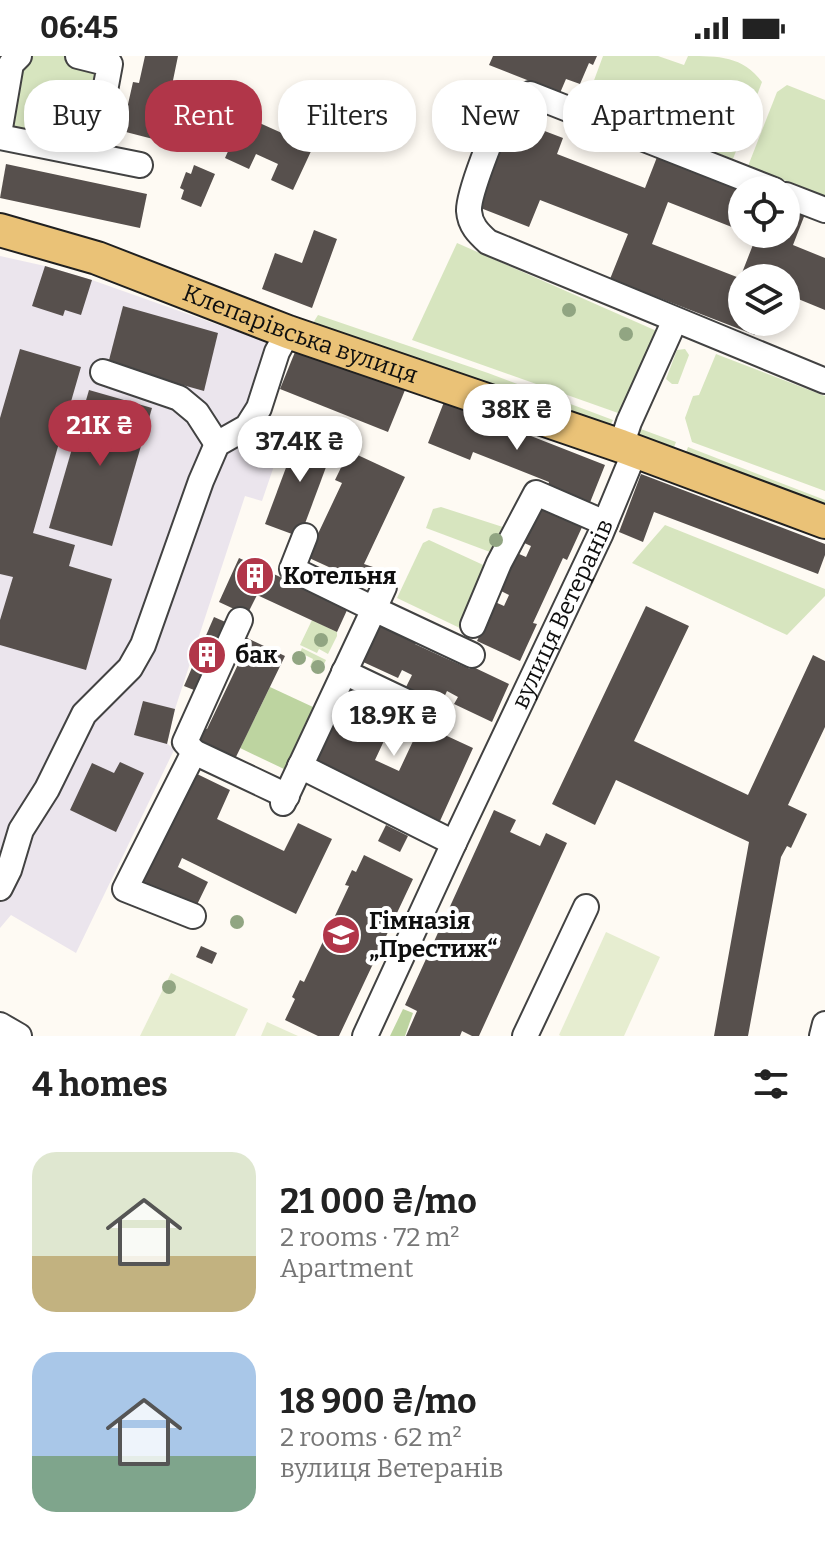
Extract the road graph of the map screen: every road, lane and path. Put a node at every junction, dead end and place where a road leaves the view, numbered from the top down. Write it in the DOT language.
graph roads {
  1 [pos="19,56"];
  2 [pos="78,56"];
  3 [pos="107,80"];
  4 [pos="0,128"];
  5 [pos="0,137"];
  6 [pos="140,165"];
  7 [pos="738,176"];
  8 [pos="800,200"];
  9 [pos="825,210"];
  10 [pos="0,230"];
  11 [pos="675,320"];
  12 [pos="288,332"];
  13 [pos="103,372"];
  14 [pos="825,381"];
  15 [pos="217,444"];
  16 [pos="628,449"];
  17 [pos="825,522"];
  18 [pos="605,523"];
  19 [pos="305,536"];
  20 [pos="379,598"];
  21 [pos="240,620"];
  22 [pos="473,625"];
  23 [pos="472,655"];
  24 [pos="344,672"];
  25 [pos="428,712"];
  26 [pos="194,752"];
  27 [pos="300,766"];
  28 [pos="10,826"];
  29 [pos="454,843"];
  30 [pos="0,888"];
  31 [pos="586,907"];
  32 [pos="193,916"];
  33 [pos="825,1024"];
  34 [pos="365,1036"];
  35 [pos="525,1036"];
  36 [pos="822,1036"];
  1 -- 4 [label="street"];
  2 -- 3 [label="street"];
  5 -- 6 [label="street"];
  7 -- 11 [label="street"];
  8 -- 9 [label="street"];
  10 -- 12 [label="main road, Клепарівська вулиця"];
  11 -- 14 [label="street"];
  11 -- 16 [label="street, вулиця Ветеранів"];
  12 -- 15 [label="street"];
  12 -- 16 [label="main road, Клепарівська вулиця"];
  13 -- 15 [label="street"];
  15 -- 28 [label="street"];
  16 -- 17 [label="main road, Клепарівська вулиця"];
  16 -- 18 [label="street, вулиця Ветеранів"];
  18 -- 22 [label="street"];
  18 -- 29 [label="street, вулиця Ветеранів"];
  19 -- 20 [label="street"];
  20 -- 23 [label="street"];
  20 -- 24 [label="street"];
  21 -- 26 [label="street"];
  24 -- 25 [label="street"];
  24 -- 27 [label="street"];
  26 -- 27 [label="street"];
  26 -- 32 [label="street"];
  27 -- 29 [label="street"];
  28 -- 30 [label="street"];
  29 -- 34 [label="street, вулиця Ветеранів"];
  31 -- 35 [label="street"];
  33 -- 36 [label="street"];
}
